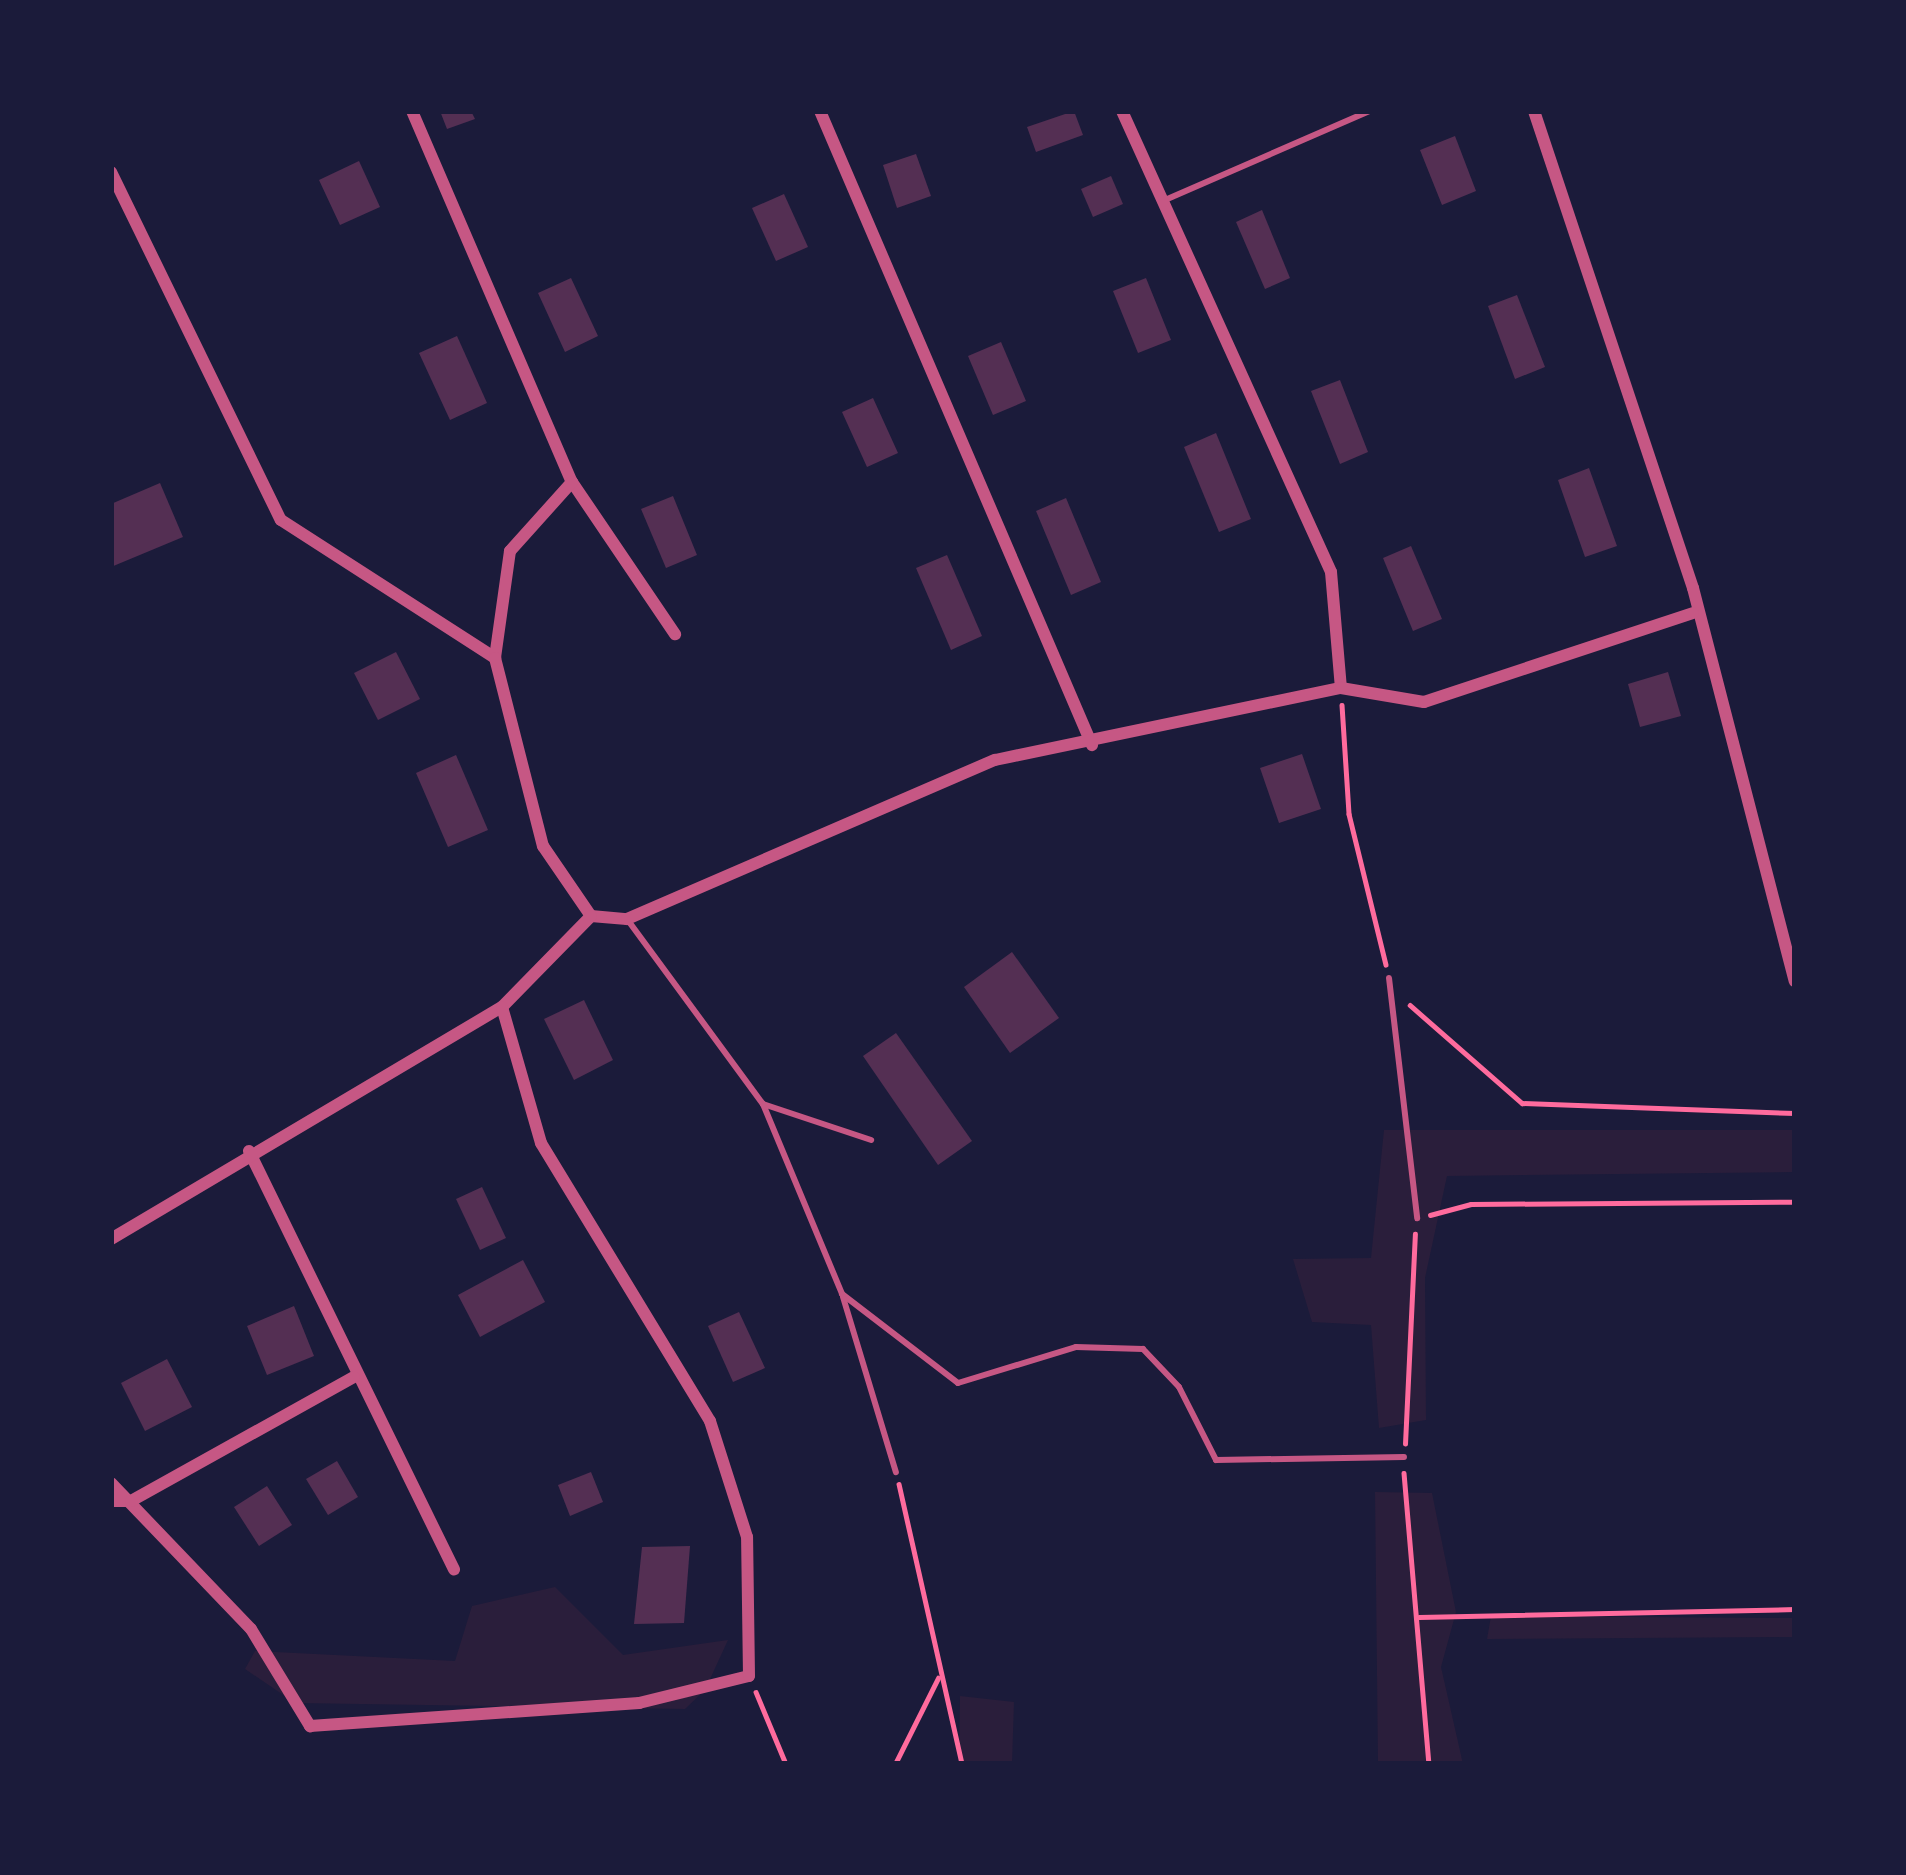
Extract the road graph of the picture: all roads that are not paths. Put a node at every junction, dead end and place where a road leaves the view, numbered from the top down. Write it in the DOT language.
graph roads {
  1 [pos="412,111"];
  2 [pos="820,111"];
  3 [pos="1122,111"];
  4 [pos="1370,111"];
  5 [pos="1534,111"];
  6 [pos="111,172"];
  7 [pos="1161,201"];
  8 [pos="572,482"];
  9 [pos="1693,613"];
  10 [pos="675,634"];
  11 [pos="495,658"];
  12 [pos="1341,688"];
  13 [pos="1092,745"];
  14 [pos="591,916"];
  15 [pos="627,919"];
  16 [pos="1389,978"];
  17 [pos="1795,982"];
  18 [pos="502,1007"];
  19 [pos="763,1104"];
  20 [pos="871,1141"];
  21 [pos="249,1150"];
  22 [pos="1417,1218"];
  23 [pos="111,1239"];
  24 [pos="842,1294"];
  25 [pos="354,1377"];
  26 [pos="1404,1456"];
  27 [pos="896,1472"];
  28 [pos="111,1483"];
  29 [pos="111,1501"];
  30 [pos="131,1501"];
  31 [pos="454,1569"];
  1 -- 8 [label="street"];
  2 -- 13 [label="street"];
  3 -- 7 [label="street"];
  4 -- 7 [label="lane"];
  5 -- 9 [label="street"];
  6 -- 11 [label="street"];
  7 -- 12 [label="street"];
  8 -- 10 [label="street"];
  8 -- 11 [label="street"];
  9 -- 12 [label="street"];
  9 -- 17 [label="street"];
  11 -- 14 [label="street"];
  12 -- 13 [label="street"];
  13 -- 15 [label="street"];
  14 -- 15 [label="street"];
  14 -- 18 [label="street"];
  15 -- 19 [label="lane"];
  16 -- 22 [label="lane"];
  18 -- 21 [label="street"];
  18 -- 30 [label="street"];
  19 -- 20 [label="lane"];
  19 -- 24 [label="lane"];
  21 -- 23 [label="street"];
  21 -- 25 [label="street"];
  24 -- 26 [label="lane"];
  24 -- 27 [label="lane"];
  25 -- 30 [label="street"];
  25 -- 31 [label="street"];
  28 -- 30 [label="street"];
  29 -- 30 [label="street"];
}
